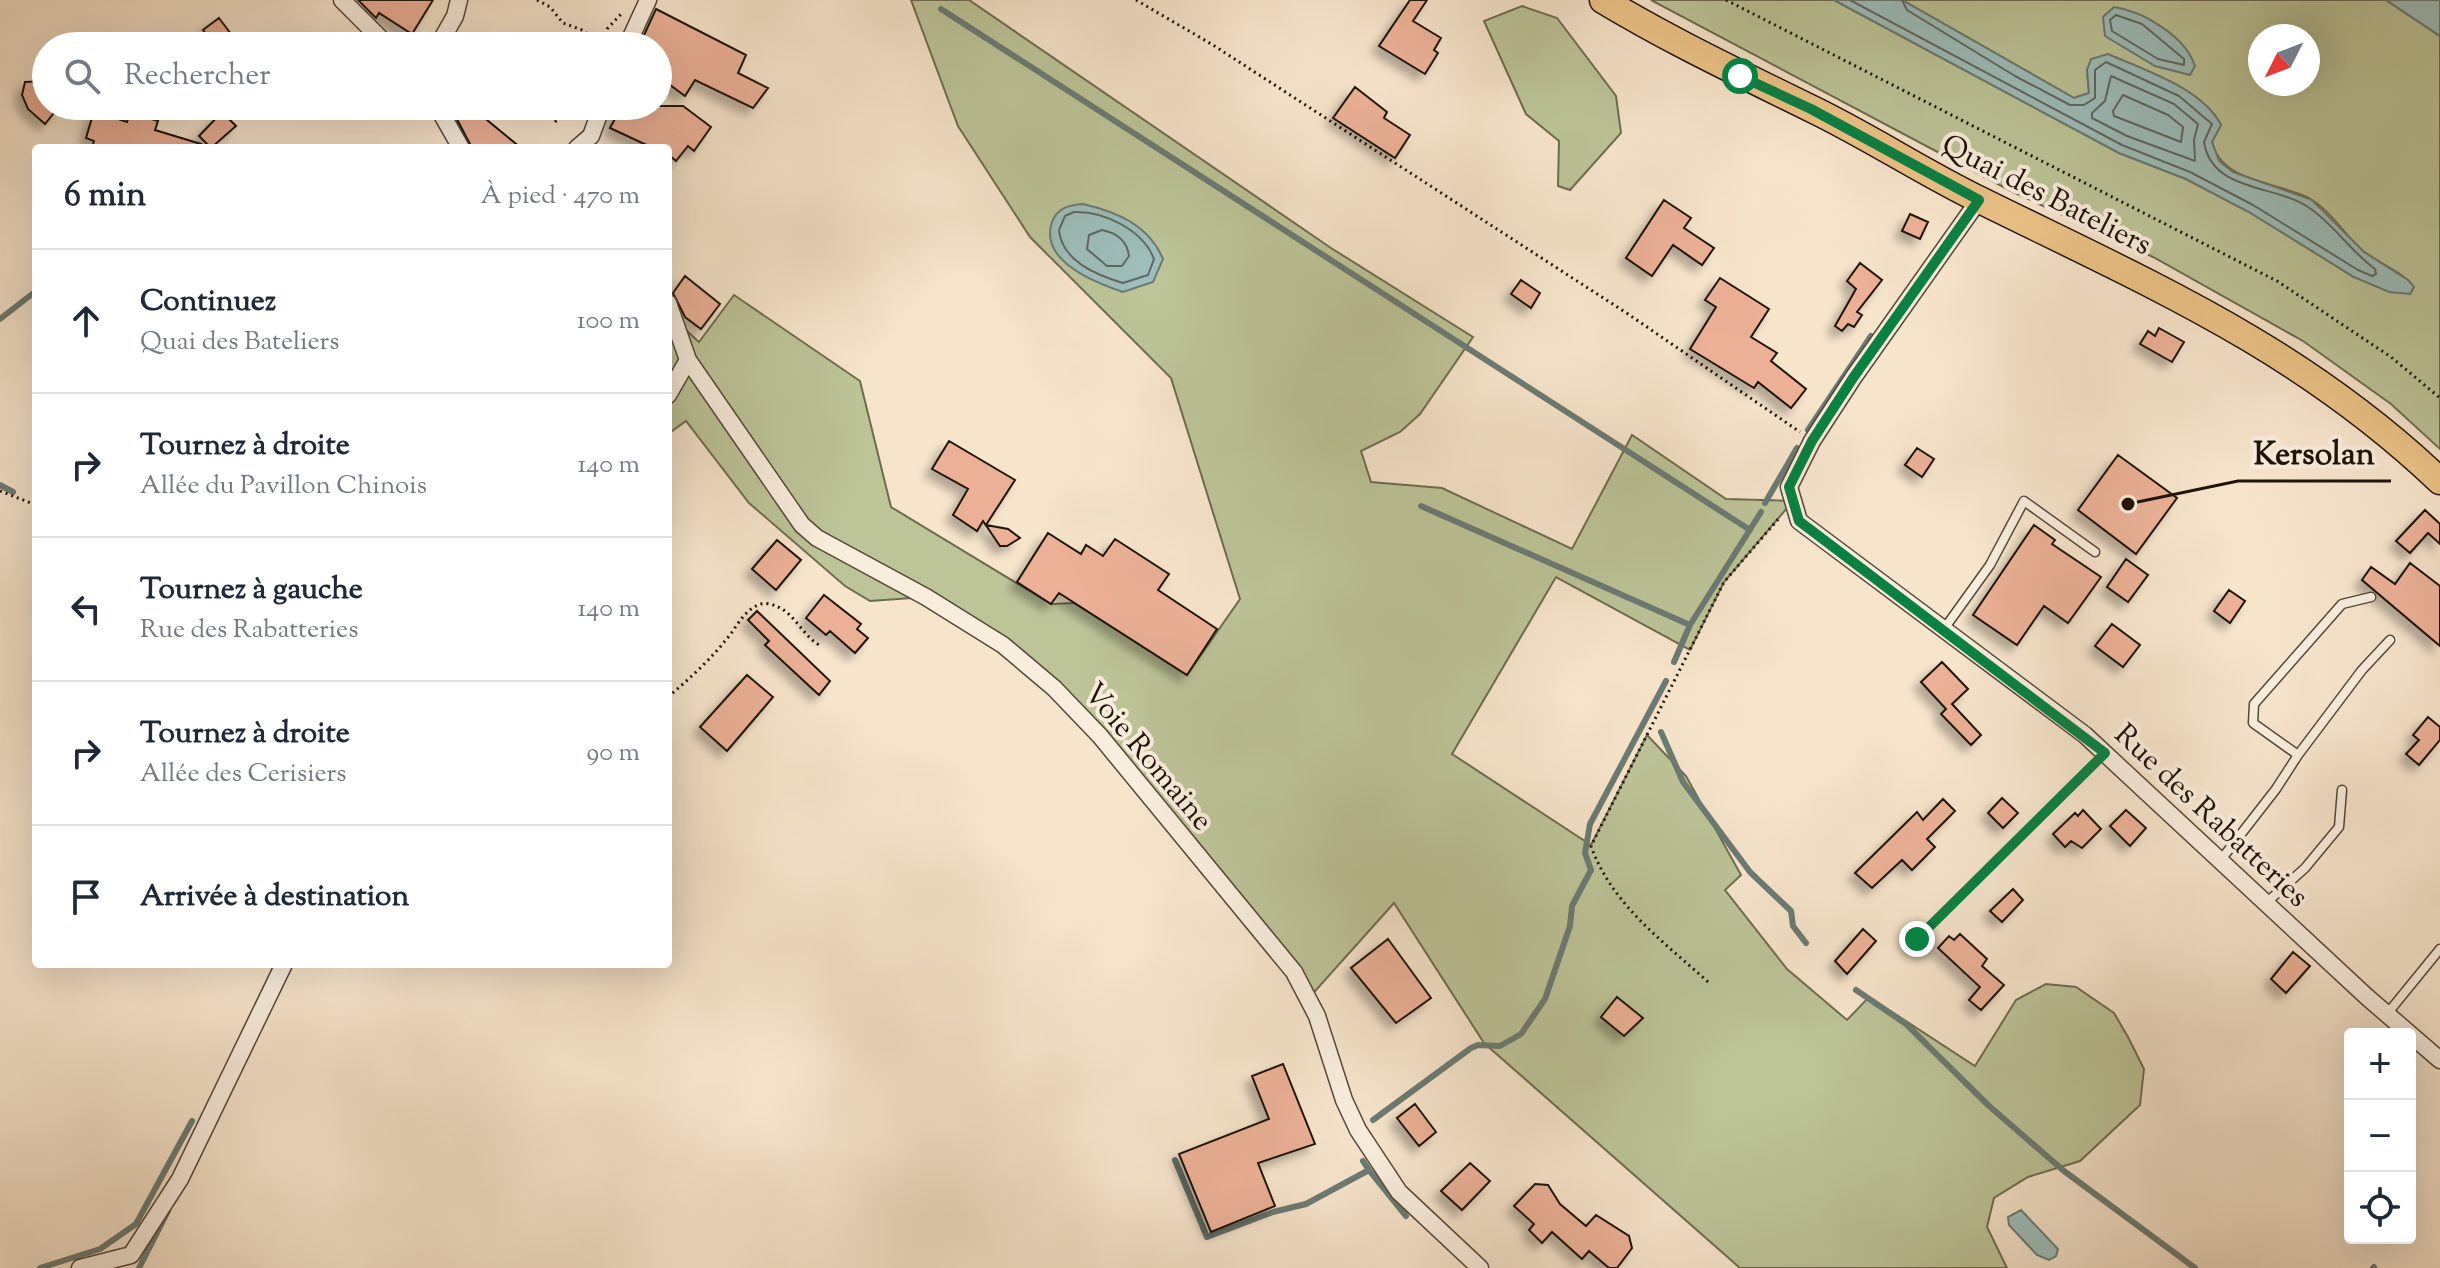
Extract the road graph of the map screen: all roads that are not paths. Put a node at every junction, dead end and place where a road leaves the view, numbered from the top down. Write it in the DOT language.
graph roads {
  1 [pos="342,0"];
  2 [pos="459,0"];
  3 [pos="648,0"];
  4 [pos="1603,0"];
  5 [pos="374,32"];
  6 [pos="446,32"];
  7 [pos="633,32"];
  8 [pos="445,120"];
  9 [pos="600,120"];
  10 [pos="596,142"];
  11 [pos="459,144"];
  12 [pos="1979,200"];
  13 [pos="672,314"];
  14 [pos="688,360"];
  15 [pos="672,388"];
  16 [pos="2440,481"];
  17 [pos="2095,552"];
  18 [pos="2371,597"];
  19 [pos="1944,630"];
  20 [pos="2390,640"];
  21 [pos="2298,755"];
  22 [pos="2342,790"];
  23 [pos="2220,861"];
  24 [pos="2266,903"];
  25 [pos="2440,949"];
  26 [pos="282,968"];
  27 [pos="2387,1014"];
  28 [pos="2440,1060"];
  29 [pos="80,1268"];
  30 [pos="1480,1268"];
  1 -- 5 [label="street"];
  2 -- 6 [label="street"];
  3 -- 7 [label="street"];
  4 -- 12 [label="main road, Quai des Bateliers"];
  8 -- 11 [label="street"];
  9 -- 10 [label="street"];
  12 -- 16 [label="main road, Quai des Bateliers"];
  12 -- 19 [label="street, Rue des Rabatteries"];
  13 -- 14 [label="street, Voie Romaine"];
  14 -- 15 [label="street"];
  14 -- 30 [label="street, Voie Romaine"];
  17 -- 19 [label="lane"];
  18 -- 21 [label="lane"];
  19 -- 23 [label="street, Rue des Rabatteries"];
  20 -- 21 [label="lane"];
  21 -- 23 [label="lane"];
  22 -- 24 [label="lane"];
  23 -- 24 [label="street, Rue des Rabatteries"];
  24 -- 27 [label="street, Rue des Rabatteries"];
  25 -- 27 [label="lane"];
  26 -- 29 [label="street"];
  27 -- 28 [label="street, Rue des Rabatteries"];
}
